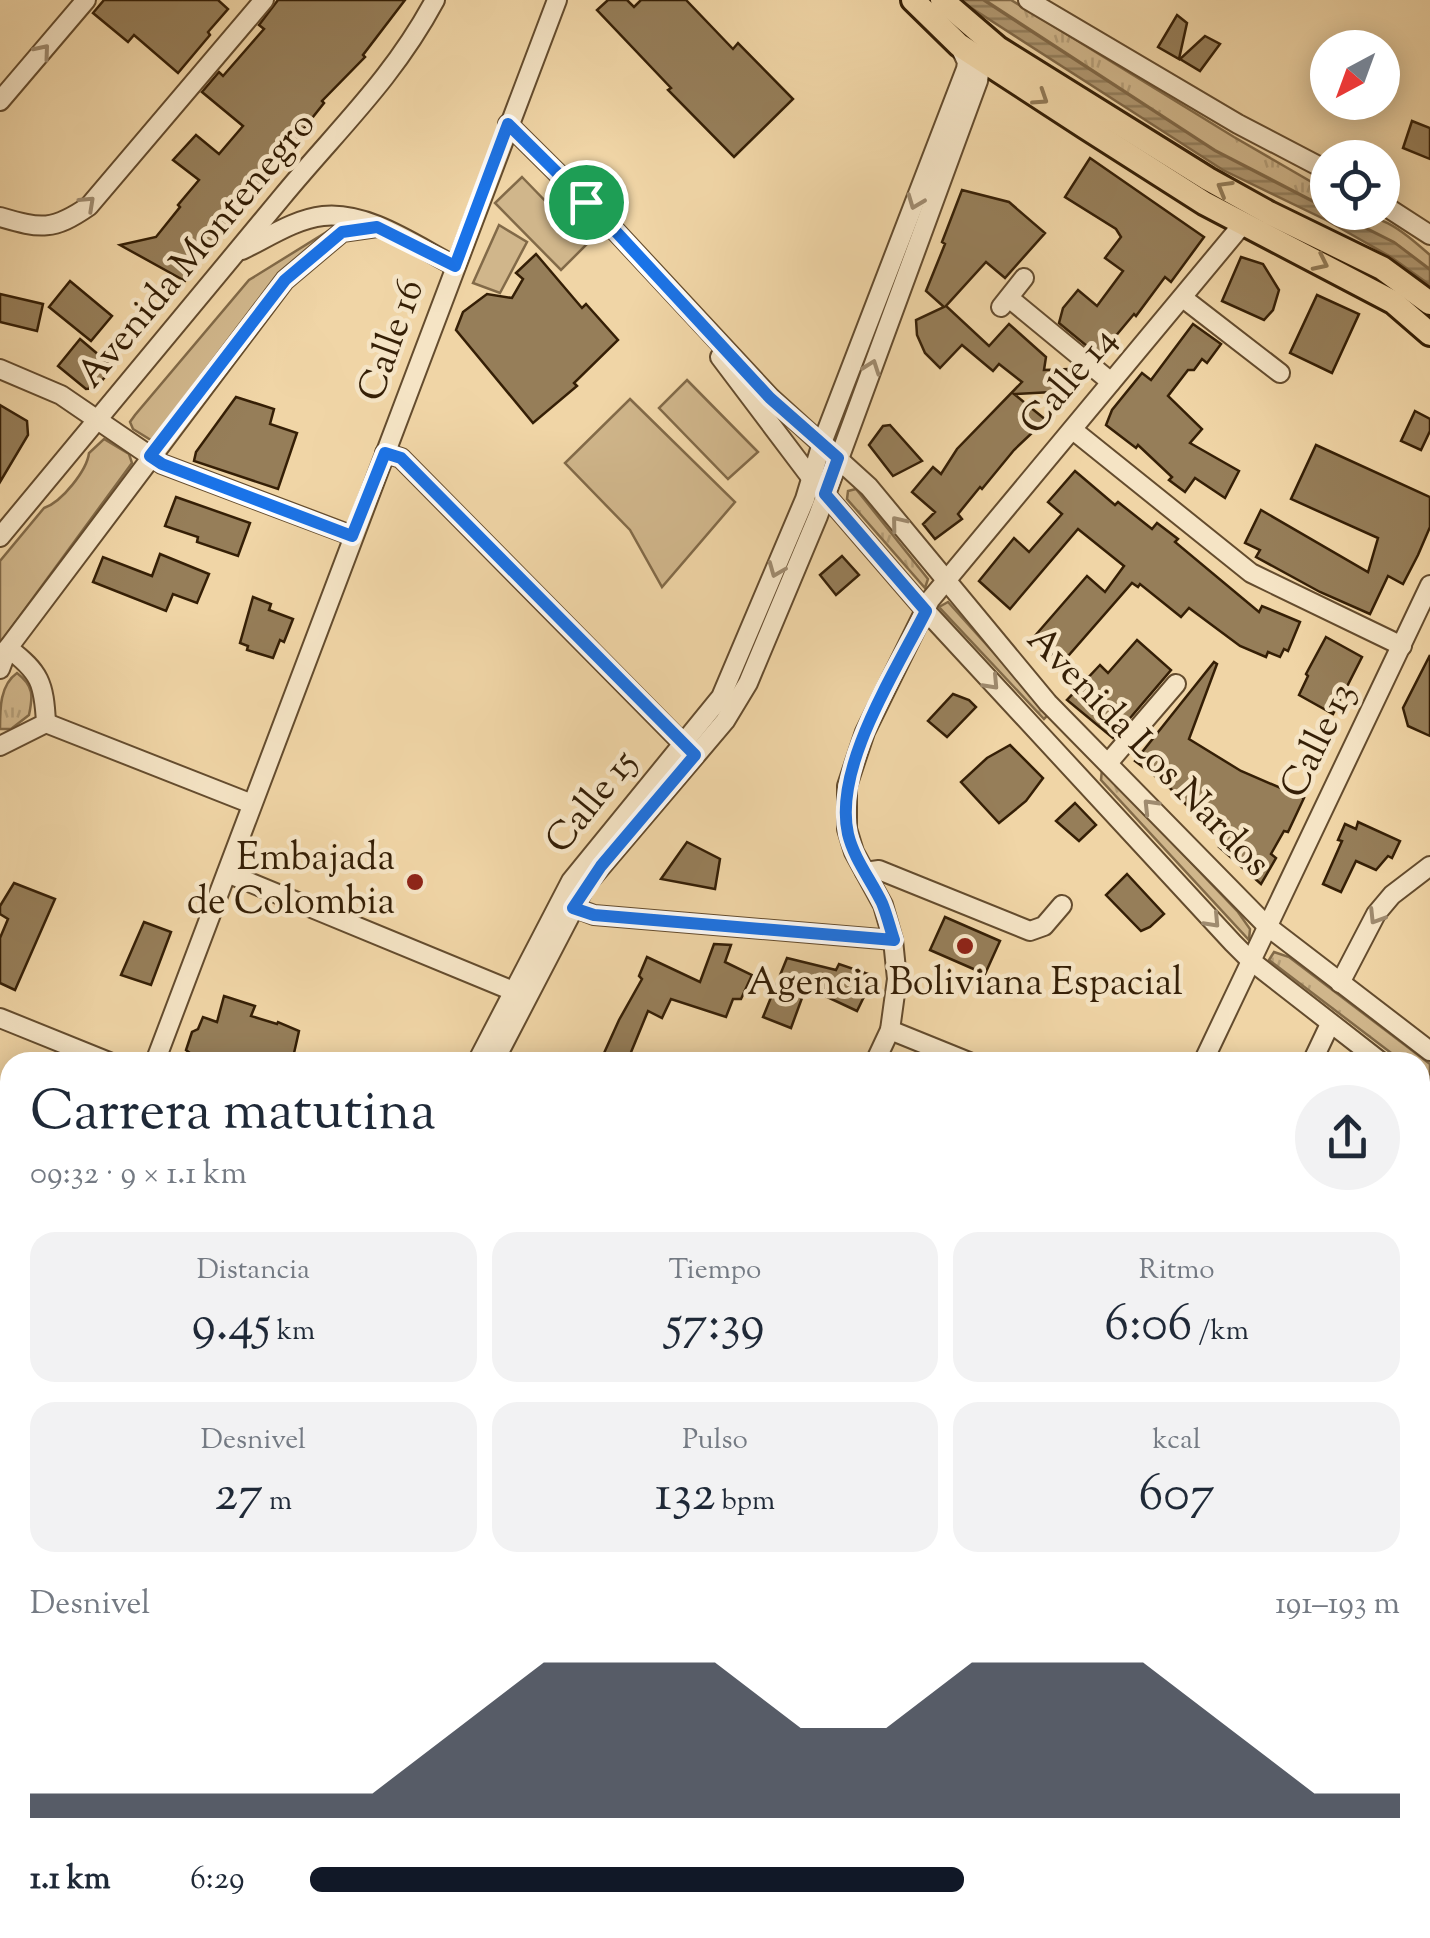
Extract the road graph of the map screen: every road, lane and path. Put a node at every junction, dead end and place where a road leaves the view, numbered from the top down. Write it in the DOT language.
graph roads {
  1 [pos="86,0"];
  2 [pos="264,0"];
  3 [pos="435,0"];
  4 [pos="913,0"];
  5 [pos="942,0"];
  6 [pos="1028,0"];
  7 [pos="551,2"];
  8 [pos="968,39"];
  9 [pos="981,59"];
  10 [pos="0,101"];
  11 [pos="508,124"];
  12 [pos="1310,162"];
  13 [pos="1400,216"];
  14 [pos="0,218"];
  15 [pos="1242,225"];
  16 [pos="377,227"];
  17 [pos="1430,235"];
  18 [pos="237,252"];
  19 [pos="455,266"];
  20 [pos="1024,278"];
  21 [pos="1183,298"];
  22 [pos="1430,303"];
  23 [pos="692,315"];
  24 [pos="1430,334"];
  25 [pos="0,369"];
  26 [pos="1280,373"];
  27 [pos="1110,382"];
  28 [pos="96,420"];
  29 [pos="1072,430"];
  30 [pos="815,438"];
  31 [pos="385,453"];
  32 [pos="150,456"];
  33 [pos="843,463"];
  34 [pos="812,479"];
  35 [pos="825,494"];
  36 [pos="352,536"];
  37 [pos="0,537"];
  38 [pos="945,580"];
  39 [pos="1430,585"];
  40 [pos="926,611"];
  41 [pos="1402,646"];
  42 [pos="8,648"];
  43 [pos="0,669"];
  44 [pos="1176,684"];
  45 [pos="46,723"];
  46 [pos="0,746"];
  47 [pos="689,750"];
  48 [pos="1108,763"];
  49 [pos="252,804"];
  50 [pos="1430,866"];
  51 [pos="865,872"];
  52 [pos="227,873"];
  53 [pos="566,904"];
  54 [pos="1062,904"];
  55 [pos="1267,926"];
  56 [pos="894,940"];
  57 [pos="1250,960"];
  58 [pos="1340,982"];
  59 [pos="513,990"];
  60 [pos="0,1018"];
  61 [pos="1330,1024"];
  62 [pos="890,1030"];
  63 [pos="1430,1051"];
  64 [pos="84,1052"];
  65 [pos="159,1052"];
  66 [pos="481,1052"];
  67 [pos="499,1052"];
  68 [pos="880,1052"];
  69 [pos="945,1052"];
  70 [pos="1208,1052"];
  71 [pos="1317,1052"];
  72 [pos="1368,1052"];
  10 -- 1 [label="street, one-way"];
  14 -- 2 [label="street, one-way"];
  3 -- 18 [label="street, Avenida Montenegro"];
  4 -- 8 [label="main road"];
  5 -- 8 [label="main road"];
  6 -- 12 [label="street"];
  7 -- 11 [label="street, Calle 16"];
  8 -- 9 [label="main road"];
  22 -- 8 [label="main road, one-way"];
  8 -- 30 [label="street, one-way"];
  9 -- 15 [label="main road, one-way"];
  33 -- 9 [label="street, one-way"];
  11 -- 19 [label="street, Calle 16"];
  11 -- 23 [label="street"];
  13 -- 17 [label="street"];
  15 -- 21 [label="street, Calle 14"];
  15 -- 24 [label="main road, one-way"];
  16 -- 18 [label="street"];
  16 -- 19 [label="street"];
  16 -- 32 [label="street"];
  18 -- 28 [label="street, Avenida Montenegro"];
  19 -- 31 [label="street, Calle 16"];
  20 -- 27 [label="street"];
  21 -- 26 [label="street"];
  21 -- 27 [label="street, Calle 14"];
  23 -- 30 [label="street"];
  23 -- 34 [label="street"];
  25 -- 28 [label="street"];
  27 -- 29 [label="street, Calle 14"];
  28 -- 32 [label="street"];
  28 -- 37 [label="street, Avenida Montenegro"];
  29 -- 38 [label="street, Calle 14"];
  29 -- 41 [label="street"];
  30 -- 33 [label="street, Avenida Los Nardos"];
  30 -- 34 [label="street, Calle 15"];
  31 -- 36 [label="street, Calle 16"];
  31 -- 47 [label="street"];
  32 -- 36 [label="street"];
  32 -- 42 [label="street"];
  33 -- 35 [label="street, Calle 15"];
  38 -- 33 [label="street, Avenida Los Nardos, one-way"];
  34 -- 35 [label="street"];
  34 -- 47 [label="street, Calle 15, one-way"];
  35 -- 40 [label="street"];
  35 -- 47 [label="street, Calle 15"];
  36 -- 49 [label="street, Calle 16"];
  38 -- 40 [label="street, Calle 14"];
  38 -- 48 [label="street, Avenida Los Nardos"];
  39 -- 41 [label="street, Calle 13"];
  40 -- 51 [label="street"];
  40 -- 57 [label="street, one-way"];
  41 -- 55 [label="street, Calle 13"];
  42 -- 43 [label="street"];
  42 -- 45 [label="street"];
  44 -- 48 [label="street"];
  45 -- 46 [label="street"];
  45 -- 49 [label="street"];
  47 -- 53 [label="street, Calle 15"];
  55 -- 48 [label="street, Avenida Los Nardos, one-way"];
  49 -- 52 [label="street, Calle 16"];
  50 -- 58 [label="street, one-way"];
  51 -- 54 [label="street"];
  51 -- 56 [label="street"];
  52 -- 59 [label="street"];
  52 -- 65 [label="street, Calle 16"];
  53 -- 56 [label="street"];
  53 -- 59 [label="street, Calle 15"];
  53 -- 67 [label="street, Calle 15"];
  55 -- 57 [label="street, Calle 13"];
  55 -- 58 [label="street, Avenida Los Nardos"];
  56 -- 62 [label="street"];
  57 -- 61 [label="street"];
  57 -- 70 [label="street"];
  58 -- 63 [label="street, Avenida Los Nardos"];
  59 -- 66 [label="street, Calle 15"];
  60 -- 64 [label="street"];
  61 -- 71 [label="street"];
  61 -- 72 [label="street"];
  62 -- 68 [label="street"];
  62 -- 69 [label="street"];
}
